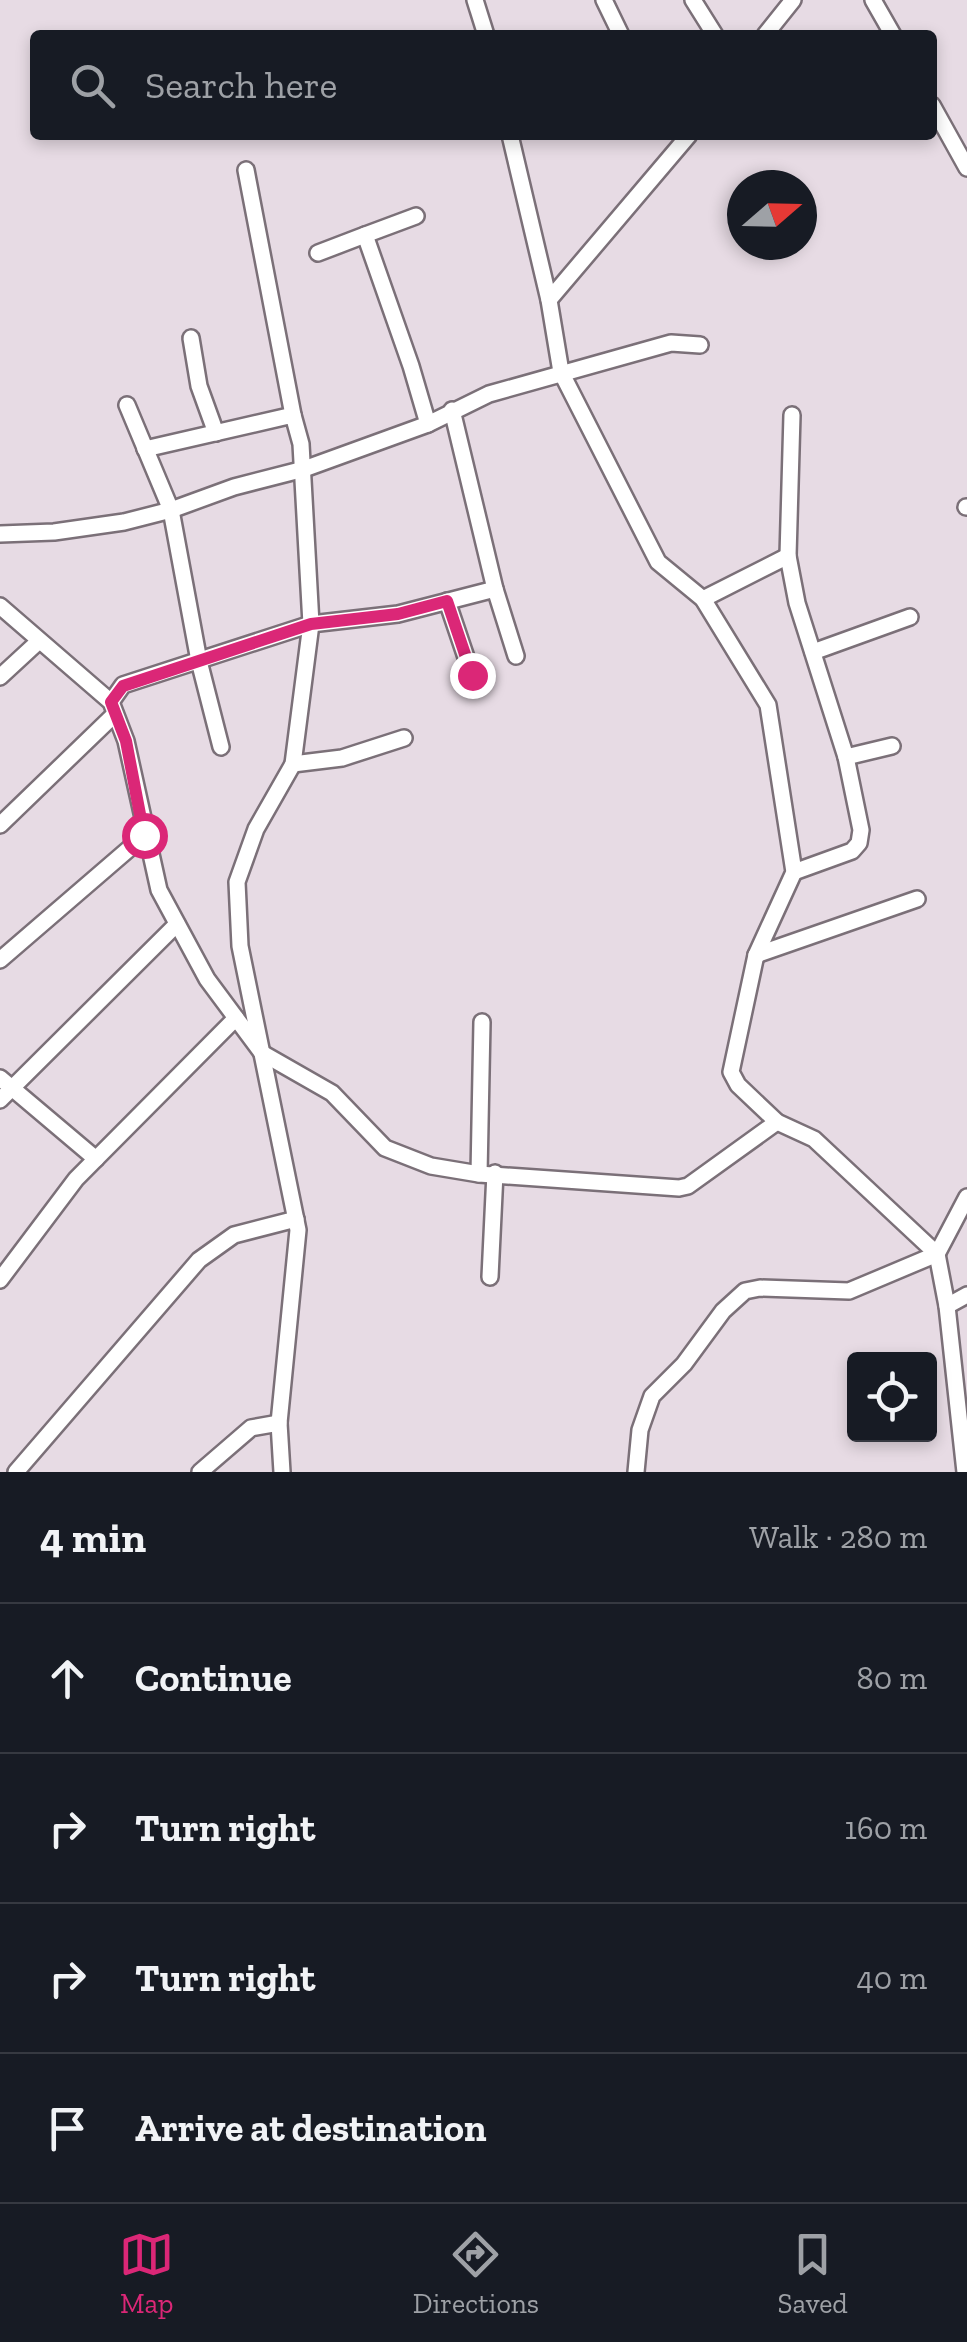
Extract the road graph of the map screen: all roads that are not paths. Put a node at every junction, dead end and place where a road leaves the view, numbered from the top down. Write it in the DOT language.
graph roads {
  1 [pos="475,0"];
  2 [pos="604,0"];
  3 [pos="692,0"];
  4 [pos="792,0"];
  5 [pos="873,0"];
  6 [pos="484,30"];
  7 [pos="619,30"];
  8 [pos="712,30"];
  9 [pos="769,30"];
  10 [pos="890,30"];
  11 [pos="937,114"];
  12 [pos="511,140"];
  13 [pos="675,142"];
  14 [pos="967,168"];
  15 [pos="246,170"];
  16 [pos="416,216"];
  17 [pos="364,235"];
  18 [pos="318,253"];
  19 [pos="549,300"];
  20 [pos="191,338"];
  21 [pos="700,345"];
  22 [pos="561,372"];
  23 [pos="128,405"];
  24 [pos="452,410"];
  25 [pos="293,415"];
  26 [pos="792,415"];
  27 [pos="428,424"];
  28 [pos="216,433"];
  29 [pos="144,450"];
  30 [pos="304,469"];
  31 [pos="171,510"];
  32 [pos="0,534"];
  33 [pos="788,556"];
  34 [pos="495,589"];
  35 [pos="704,598"];
  36 [pos="447,601"];
  37 [pos="0,606"];
  38 [pos="910,616"];
  39 [pos="311,624"];
  40 [pos="39,641"];
  41 [pos="813,652"];
  42 [pos="516,656"];
  43 [pos="199,662"];
  44 [pos="472,675"];
  45 [pos="0,677"];
  46 [pos="113,708"];
  47 [pos="404,738"];
  48 [pos="892,746"];
  49 [pos="221,747"];
  50 [pos="846,758"];
  51 [pos="293,764"];
  52 [pos="0,825"];
  53 [pos="144,835"];
  54 [pos="794,872"];
  55 [pos="917,899"];
  56 [pos="177,924"];
  57 [pos="756,954"];
  58 [pos="0,960"];
  59 [pos="236,1018"];
  60 [pos="482,1022"];
  61 [pos="262,1053"];
  62 [pos="3,1088"];
  63 [pos="778,1122"];
  64 [pos="96,1159"];
  65 [pos="487,1173"];
  66 [pos="967,1197"];
  67 [pos="296,1219"];
  68 [pos="937,1254"];
  69 [pos="490,1277"];
  70 [pos="0,1280"];
  71 [pos="967,1295"];
  72 [pos="948,1306"];
  73 [pos="278,1423"];
  74 [pos="16,1472"];
  75 [pos="200,1472"];
  76 [pos="282,1472"];
  77 [pos="636,1472"];
  78 [pos="965,1472"];
  1 -- 6 [label="street"];
  2 -- 7 [label="street"];
  3 -- 8 [label="street"];
  4 -- 9 [label="street"];
  5 -- 10 [label="street"];
  11 -- 14 [label="street"];
  12 -- 19 [label="street"];
  13 -- 19 [label="street"];
  15 -- 25 [label="street"];
  16 -- 17 [label="street"];
  17 -- 18 [label="street"];
  17 -- 27 [label="street"];
  19 -- 22 [label="street"];
  20 -- 28 [label="street"];
  21 -- 22 [label="street"];
  22 -- 24 [label="street"];
  22 -- 35 [label="street"];
  23 -- 29 [label="street"];
  24 -- 27 [label="street"];
  24 -- 34 [label="street"];
  25 -- 28 [label="street"];
  25 -- 30 [label="street"];
  26 -- 33 [label="street"];
  27 -- 30 [label="street"];
  28 -- 29 [label="street"];
  29 -- 31 [label="street"];
  30 -- 31 [label="street"];
  30 -- 39 [label="street"];
  31 -- 32 [label="street"];
  31 -- 43 [label="street"];
  33 -- 35 [label="street"];
  33 -- 41 [label="street"];
  34 -- 36 [label="street"];
  34 -- 42 [label="street"];
  35 -- 54 [label="street"];
  36 -- 39 [label="street"];
  36 -- 44 [label="street"];
  37 -- 40 [label="street"];
  38 -- 41 [label="street"];
  39 -- 43 [label="street"];
  39 -- 51 [label="street"];
  40 -- 45 [label="street"];
  40 -- 46 [label="street"];
  41 -- 50 [label="street"];
  43 -- 46 [label="street"];
  43 -- 49 [label="street"];
  46 -- 52 [label="street"];
  46 -- 53 [label="street"];
  47 -- 51 [label="street"];
  48 -- 50 [label="street"];
  50 -- 54 [label="street"];
  51 -- 61 [label="street"];
  53 -- 56 [label="street"];
  53 -- 58 [label="street"];
  54 -- 57 [label="street"];
  55 -- 57 [label="street"];
  56 -- 59 [label="street"];
  56 -- 62 [label="street"];
  57 -- 63 [label="street"];
  59 -- 61 [label="street"];
  59 -- 64 [label="street"];
  60 -- 65 [label="street"];
  61 -- 65 [label="street"];
  61 -- 67 [label="street"];
  62 -- 64 [label="street"];
  63 -- 65 [label="street"];
  63 -- 68 [label="street"];
  64 -- 70 [label="street"];
  65 -- 69 [label="street"];
  66 -- 68 [label="street"];
  67 -- 73 [label="street"];
  67 -- 74 [label="street"];
  68 -- 72 [label="street"];
  68 -- 77 [label="street"];
  71 -- 72 [label="street"];
  72 -- 78 [label="street"];
  73 -- 75 [label="street"];
  73 -- 76 [label="street"];
}
